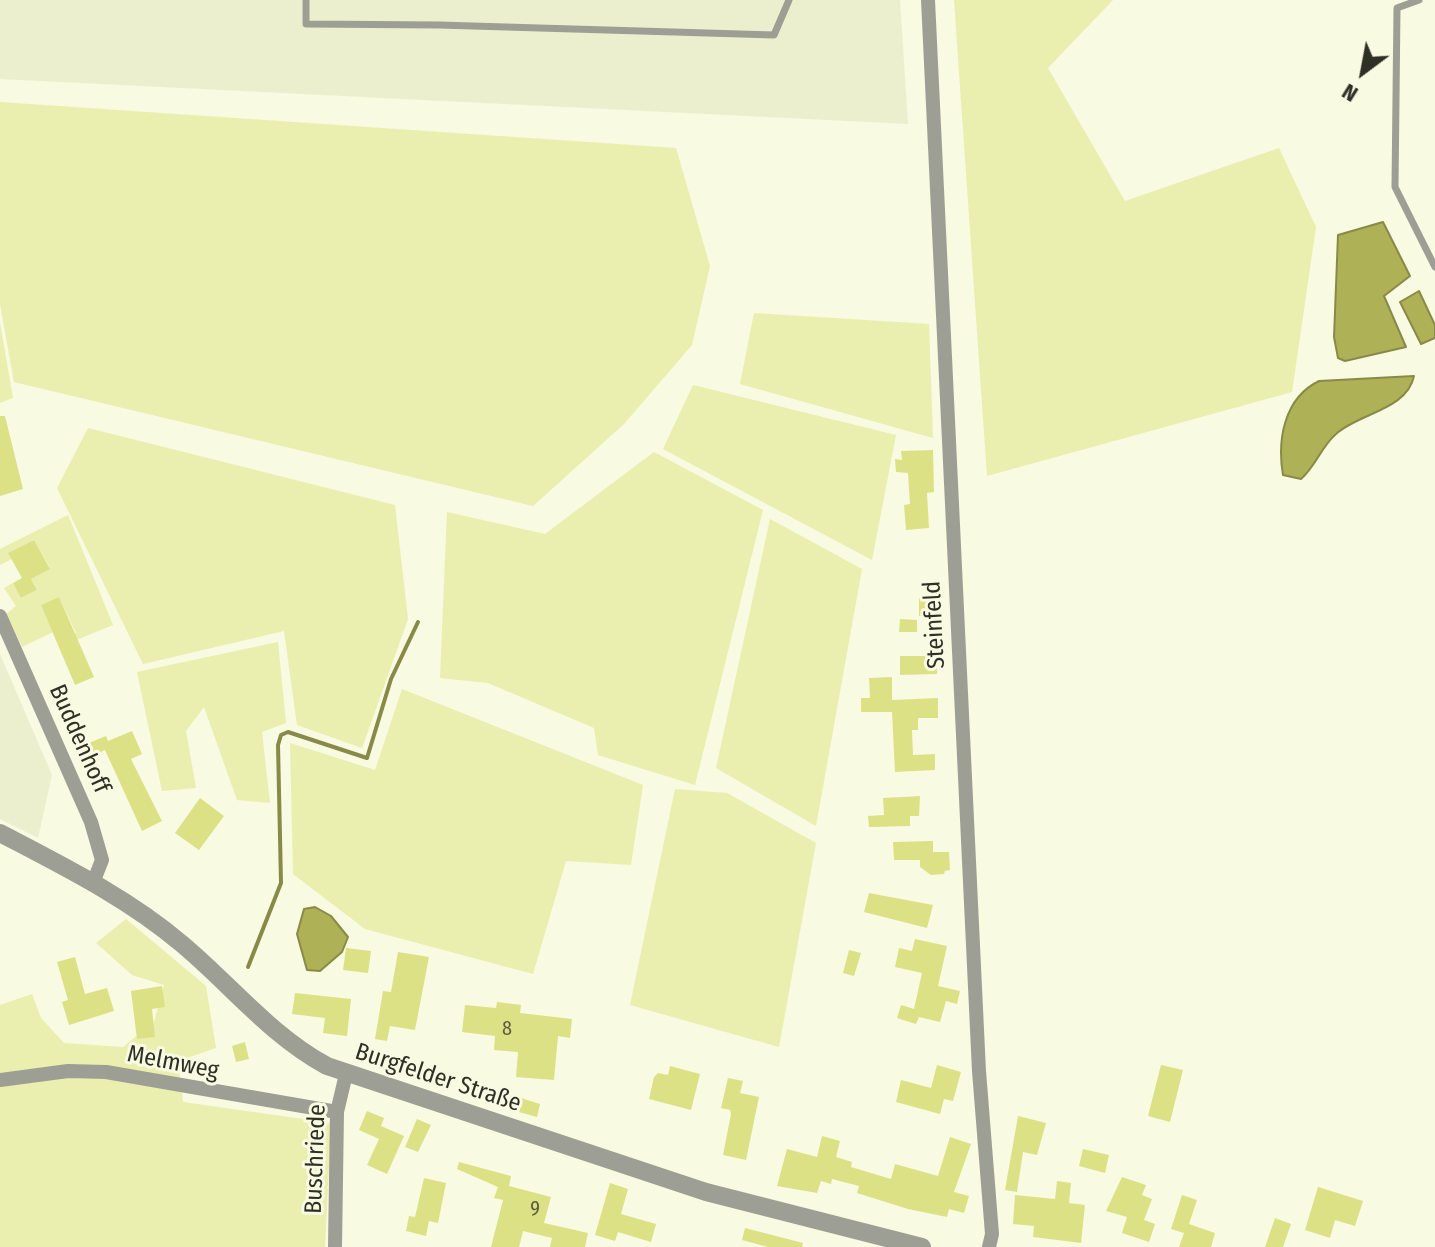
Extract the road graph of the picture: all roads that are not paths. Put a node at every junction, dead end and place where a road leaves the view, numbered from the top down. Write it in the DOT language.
graph roads {
  1 [pos="306,0"];
  2 [pos="789,0"];
  3 [pos="928,0"];
  4 [pos="1419,0"];
  5 [pos="1435,267"];
  6 [pos="0,616"];
  7 [pos="0,833"];
  8 [pos="93,883"];
  9 [pos="346,1074"];
  10 [pos="0,1080"];
  11 [pos="337,1112"];
  12 [pos="915,1246"];
  13 [pos="335,1247"];
  14 [pos="989,1247"];
  1 -- 2 [label="lane"];
  3 -- 14 [label="street, Steinfeld"];
  4 -- 5 [label="lane"];
  6 -- 8 [label="street, Buddenhoff"];
  7 -- 8 [label="street, Burgfelder Straße"];
  8 -- 9 [label="street, Burgfelder Straße"];
  9 -- 11 [label="street, Buschriede"];
  9 -- 12 [label="street, Burgfelder Straße"];
  10 -- 11 [label="street, Melmweg"];
  11 -- 13 [label="street, Buschriede"];
}
